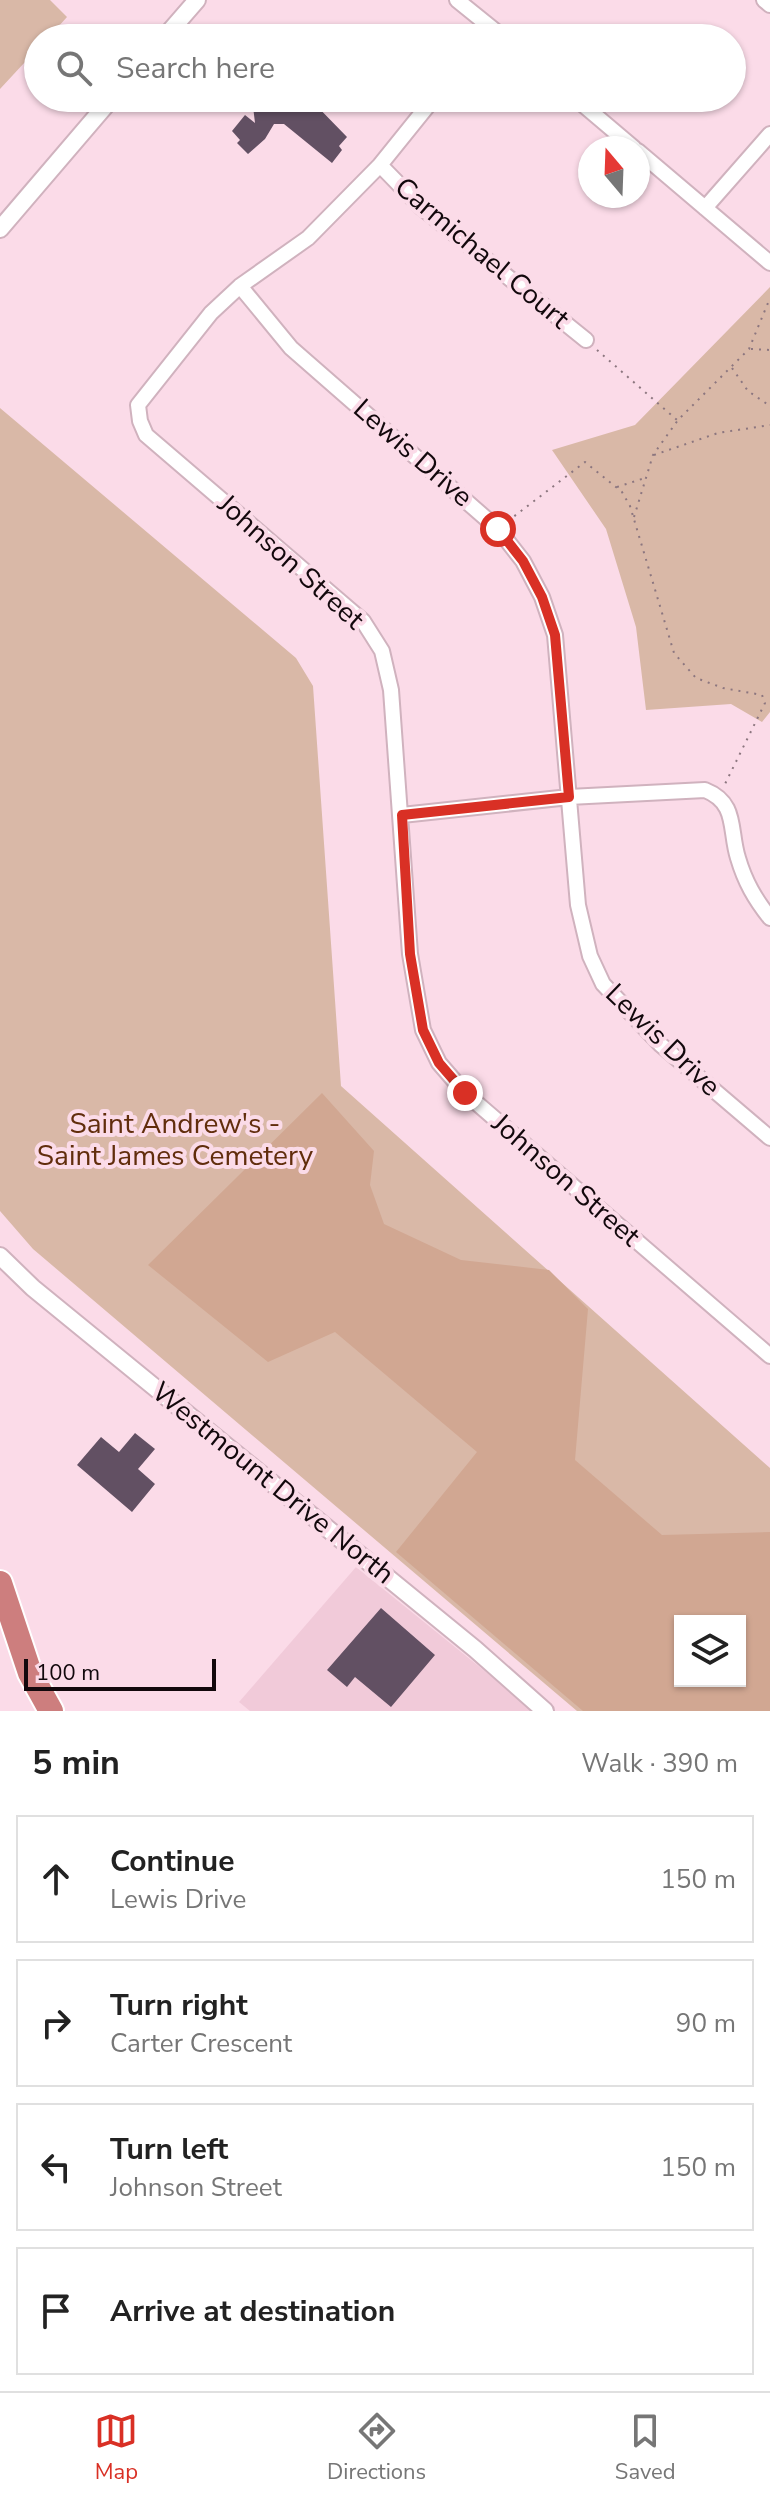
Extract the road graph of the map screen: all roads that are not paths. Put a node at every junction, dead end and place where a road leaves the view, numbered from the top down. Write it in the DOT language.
graph roads {
  1 [pos="197,0"];
  2 [pos="457,0"];
  3 [pos="764,0"];
  4 [pos="770,5"];
  5 [pos="176,24"];
  6 [pos="479,24"];
  7 [pos="100,112"];
  8 [pos="423,112"];
  9 [pos="591,112"];
  10 [pos="770,134"];
  11 [pos="620,136"];
  12 [pos="650,162"];
  13 [pos="380,165"];
  14 [pos="705,208"];
  15 [pos="0,229"];
  16 [pos="770,263"];
  17 [pos="240,286"];
  18 [pos="586,340"];
  19 [pos="569,797"];
  20 [pos="402,815"];
  21 [pos="770,918"];
  22 [pos="770,1138"];
  23 [pos="0,1256"];
  24 [pos="770,1356"];
  25 [pos="0,1583"];
  26 [pos="51,1711"];
  27 [pos="545,1711"];
  1 -- 5 [label="street"];
  2 -- 6 [label="street"];
  3 -- 4 [label="street"];
  7 -- 15 [label="street"];
  8 -- 13 [label="street, Johnson Street"];
  9 -- 11 [label="street"];
  10 -- 14 [label="street"];
  12 -- 14 [label="street"];
  13 -- 17 [label="street, Johnson Street"];
  13 -- 18 [label="street, Carmichael Court"];
  14 -- 16 [label="street"];
  17 -- 19 [label="street, Lewis Drive"];
  17 -- 20 [label="street, Johnson Street"];
  19 -- 20 [label="street"];
  19 -- 21 [label="street"];
  19 -- 22 [label="street, Lewis Drive"];
  20 -- 24 [label="street, Johnson Street"];
  23 -- 27 [label="street, Westmount Drive North"];
  25 -- 26 [label="highway"];
}
